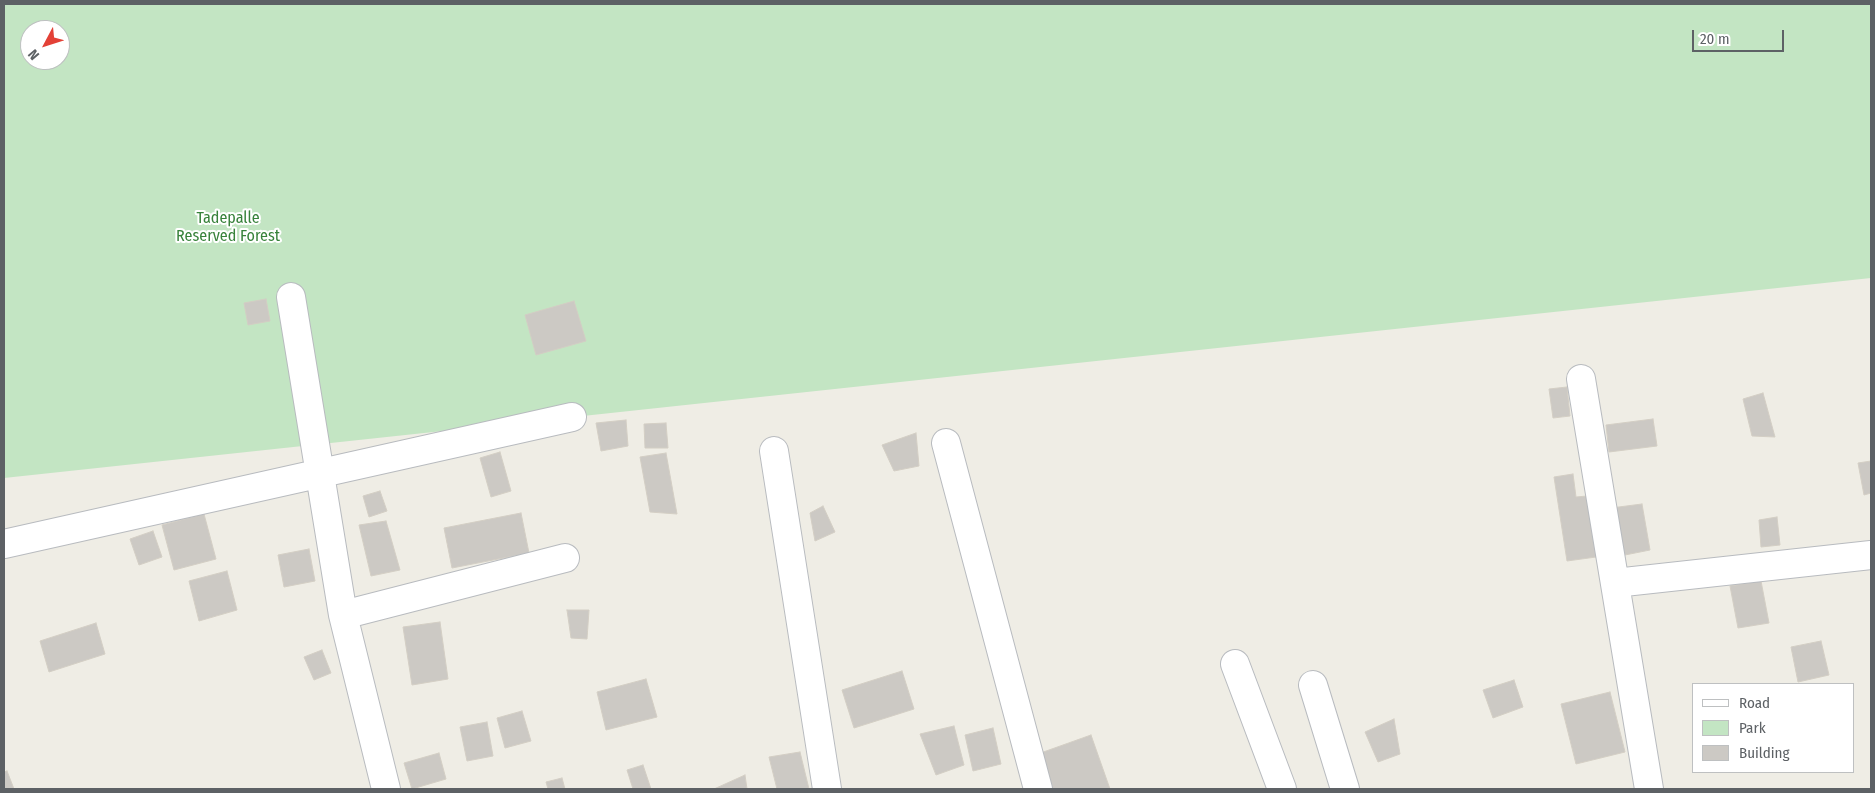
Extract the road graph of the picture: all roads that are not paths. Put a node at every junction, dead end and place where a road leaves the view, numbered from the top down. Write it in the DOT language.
graph roads {
  1 [pos="291,297"];
  2 [pos="1581,379"];
  3 [pos="572,417"];
  4 [pos="946,443"];
  5 [pos="774,450"];
  6 [pos="320,474"];
  7 [pos="4,544"];
  8 [pos="1871,555"];
  9 [pos="565,558"];
  10 [pos="1615,583"];
  11 [pos="343,615"];
  12 [pos="1235,664"];
  13 [pos="1313,684"];
  14 [pos="386,789"];
  15 [pos="827,789"];
  16 [pos="1038,789"];
  17 [pos="1282,789"];
  18 [pos="1345,789"];
  19 [pos="1649,789"];
  1 -- 6 [label="street"];
  2 -- 10 [label="street"];
  3 -- 6 [label="street"];
  4 -- 16 [label="street"];
  5 -- 15 [label="street"];
  6 -- 7 [label="street"];
  6 -- 11 [label="street"];
  8 -- 10 [label="street"];
  9 -- 11 [label="street"];
  10 -- 19 [label="street"];
  11 -- 14 [label="street"];
  12 -- 17 [label="street"];
  13 -- 18 [label="street"];
}
